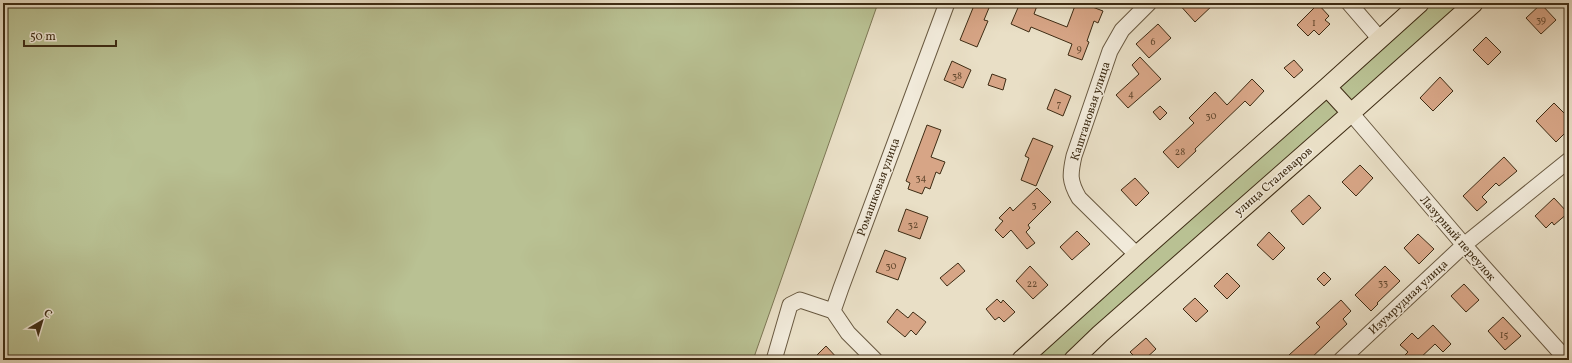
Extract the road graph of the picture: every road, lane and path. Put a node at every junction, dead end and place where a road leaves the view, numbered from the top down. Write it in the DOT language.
graph roads {
  1 [pos="947,3"];
  2 [pos="1149,3"];
  3 [pos="1349,3"];
  4 [pos="1420,3"];
  5 [pos="1474,3"];
  6 [pos="1380,39"];
  7 [pos="1327,87"];
  8 [pos="1351,113"];
  9 [pos="1569,160"];
  10 [pos="1464,245"];
  11 [pos="1137,255"];
  12 [pos="834,311"];
  13 [pos="774,360"];
  14 [pos="875,360"];
  15 [pos="1021,360"];
  16 [pos="1073,360"];
  17 [pos="1341,360"];
  18 [pos="1567,360"];
  1 -- 12 [label="street, Ромашковая улица"];
  2 -- 11 [label="street, Каштановая улица"];
  3 -- 6 [label="street"];
  4 -- 6 [label="main road"];
  5 -- 8 [label="main road, улица Сталеваров"];
  6 -- 7 [label="main road"];
  7 -- 8 [label="main road"];
  7 -- 11 [label="main road"];
  8 -- 10 [label="street, Лазурный переулок"];
  8 -- 16 [label="main road, улица Сталеваров"];
  9 -- 10 [label="street, Изумрудная улица"];
  10 -- 17 [label="street, Изумрудная улица"];
  10 -- 18 [label="street, Лазурный переулок"];
  11 -- 15 [label="main road"];
  12 -- 13 [label="street"];
  12 -- 14 [label="street"];
}
